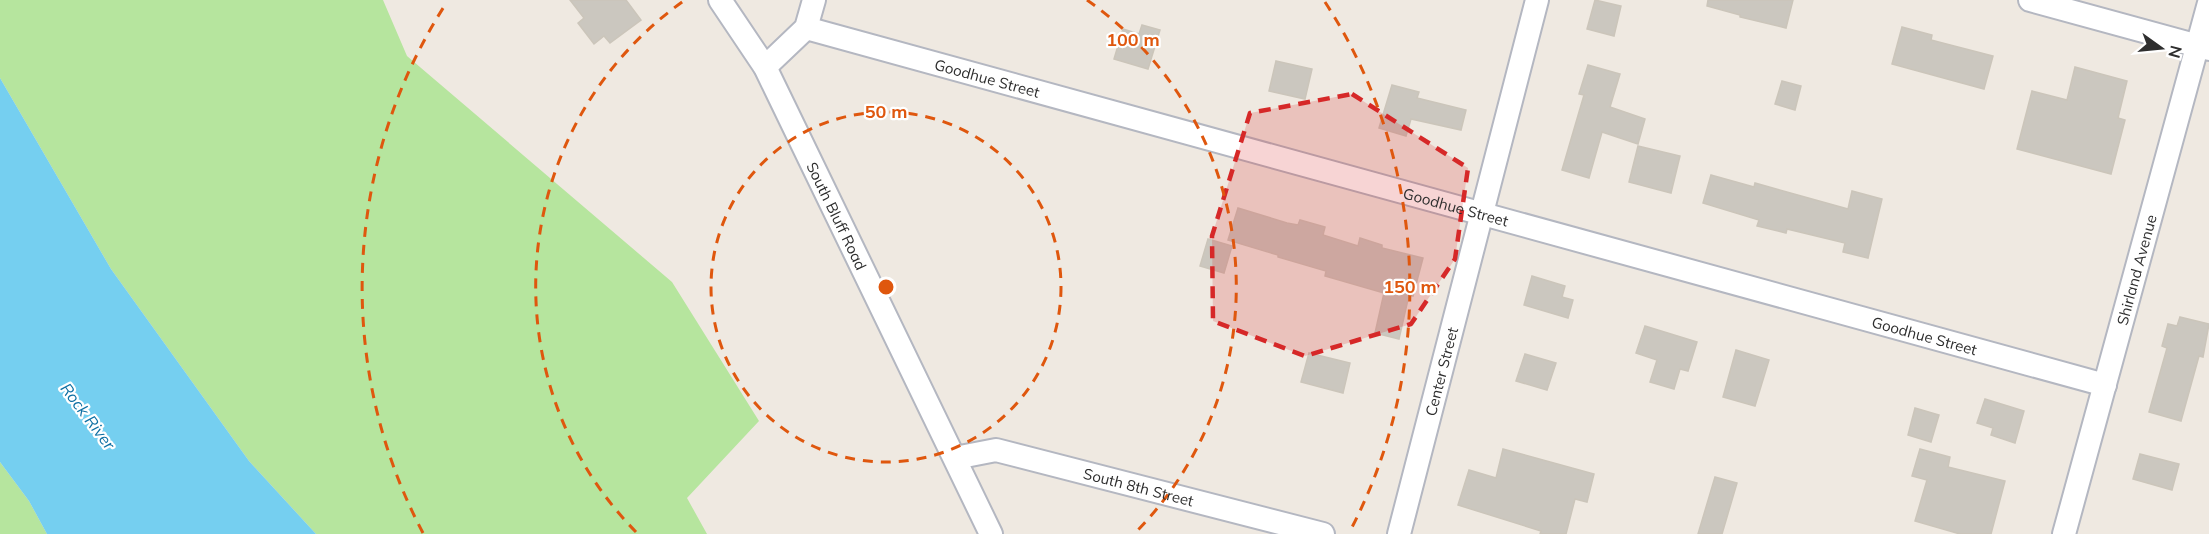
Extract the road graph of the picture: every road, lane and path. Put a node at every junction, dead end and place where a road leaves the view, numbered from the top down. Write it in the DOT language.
graph roads {
  1 [pos="720,0"];
  2 [pos="814,0"];
  3 [pos="1537,0"];
  4 [pos="2030,0"];
  5 [pos="2209,3"];
  6 [pos="806,28"];
  7 [pos="2203,47"];
  8 [pos="765,67"];
  9 [pos="1480,214"];
  10 [pos="2105,385"];
  11 [pos="955,458"];
  12 [pos="991,534"];
  13 [pos="1323,534"];
  14 [pos="1399,534"];
  15 [pos="2064,534"];
  1 -- 8 [label="street, South Bluff Road"];
  2 -- 6 [label="street"];
  3 -- 9 [label="street, Center Street"];
  4 -- 7 [label="street"];
  5 -- 7 [label="street, Shirland Avenue"];
  6 -- 8 [label="street"];
  6 -- 9 [label="street, Goodhue Street"];
  7 -- 10 [label="street, Shirland Avenue"];
  8 -- 11 [label="street, South Bluff Road"];
  9 -- 10 [label="street, Goodhue Street"];
  9 -- 14 [label="street, Center Street"];
  10 -- 15 [label="street, Shirland Avenue"];
  11 -- 12 [label="street, South Bluff Road"];
  11 -- 13 [label="street, South 8th Street"];
}
